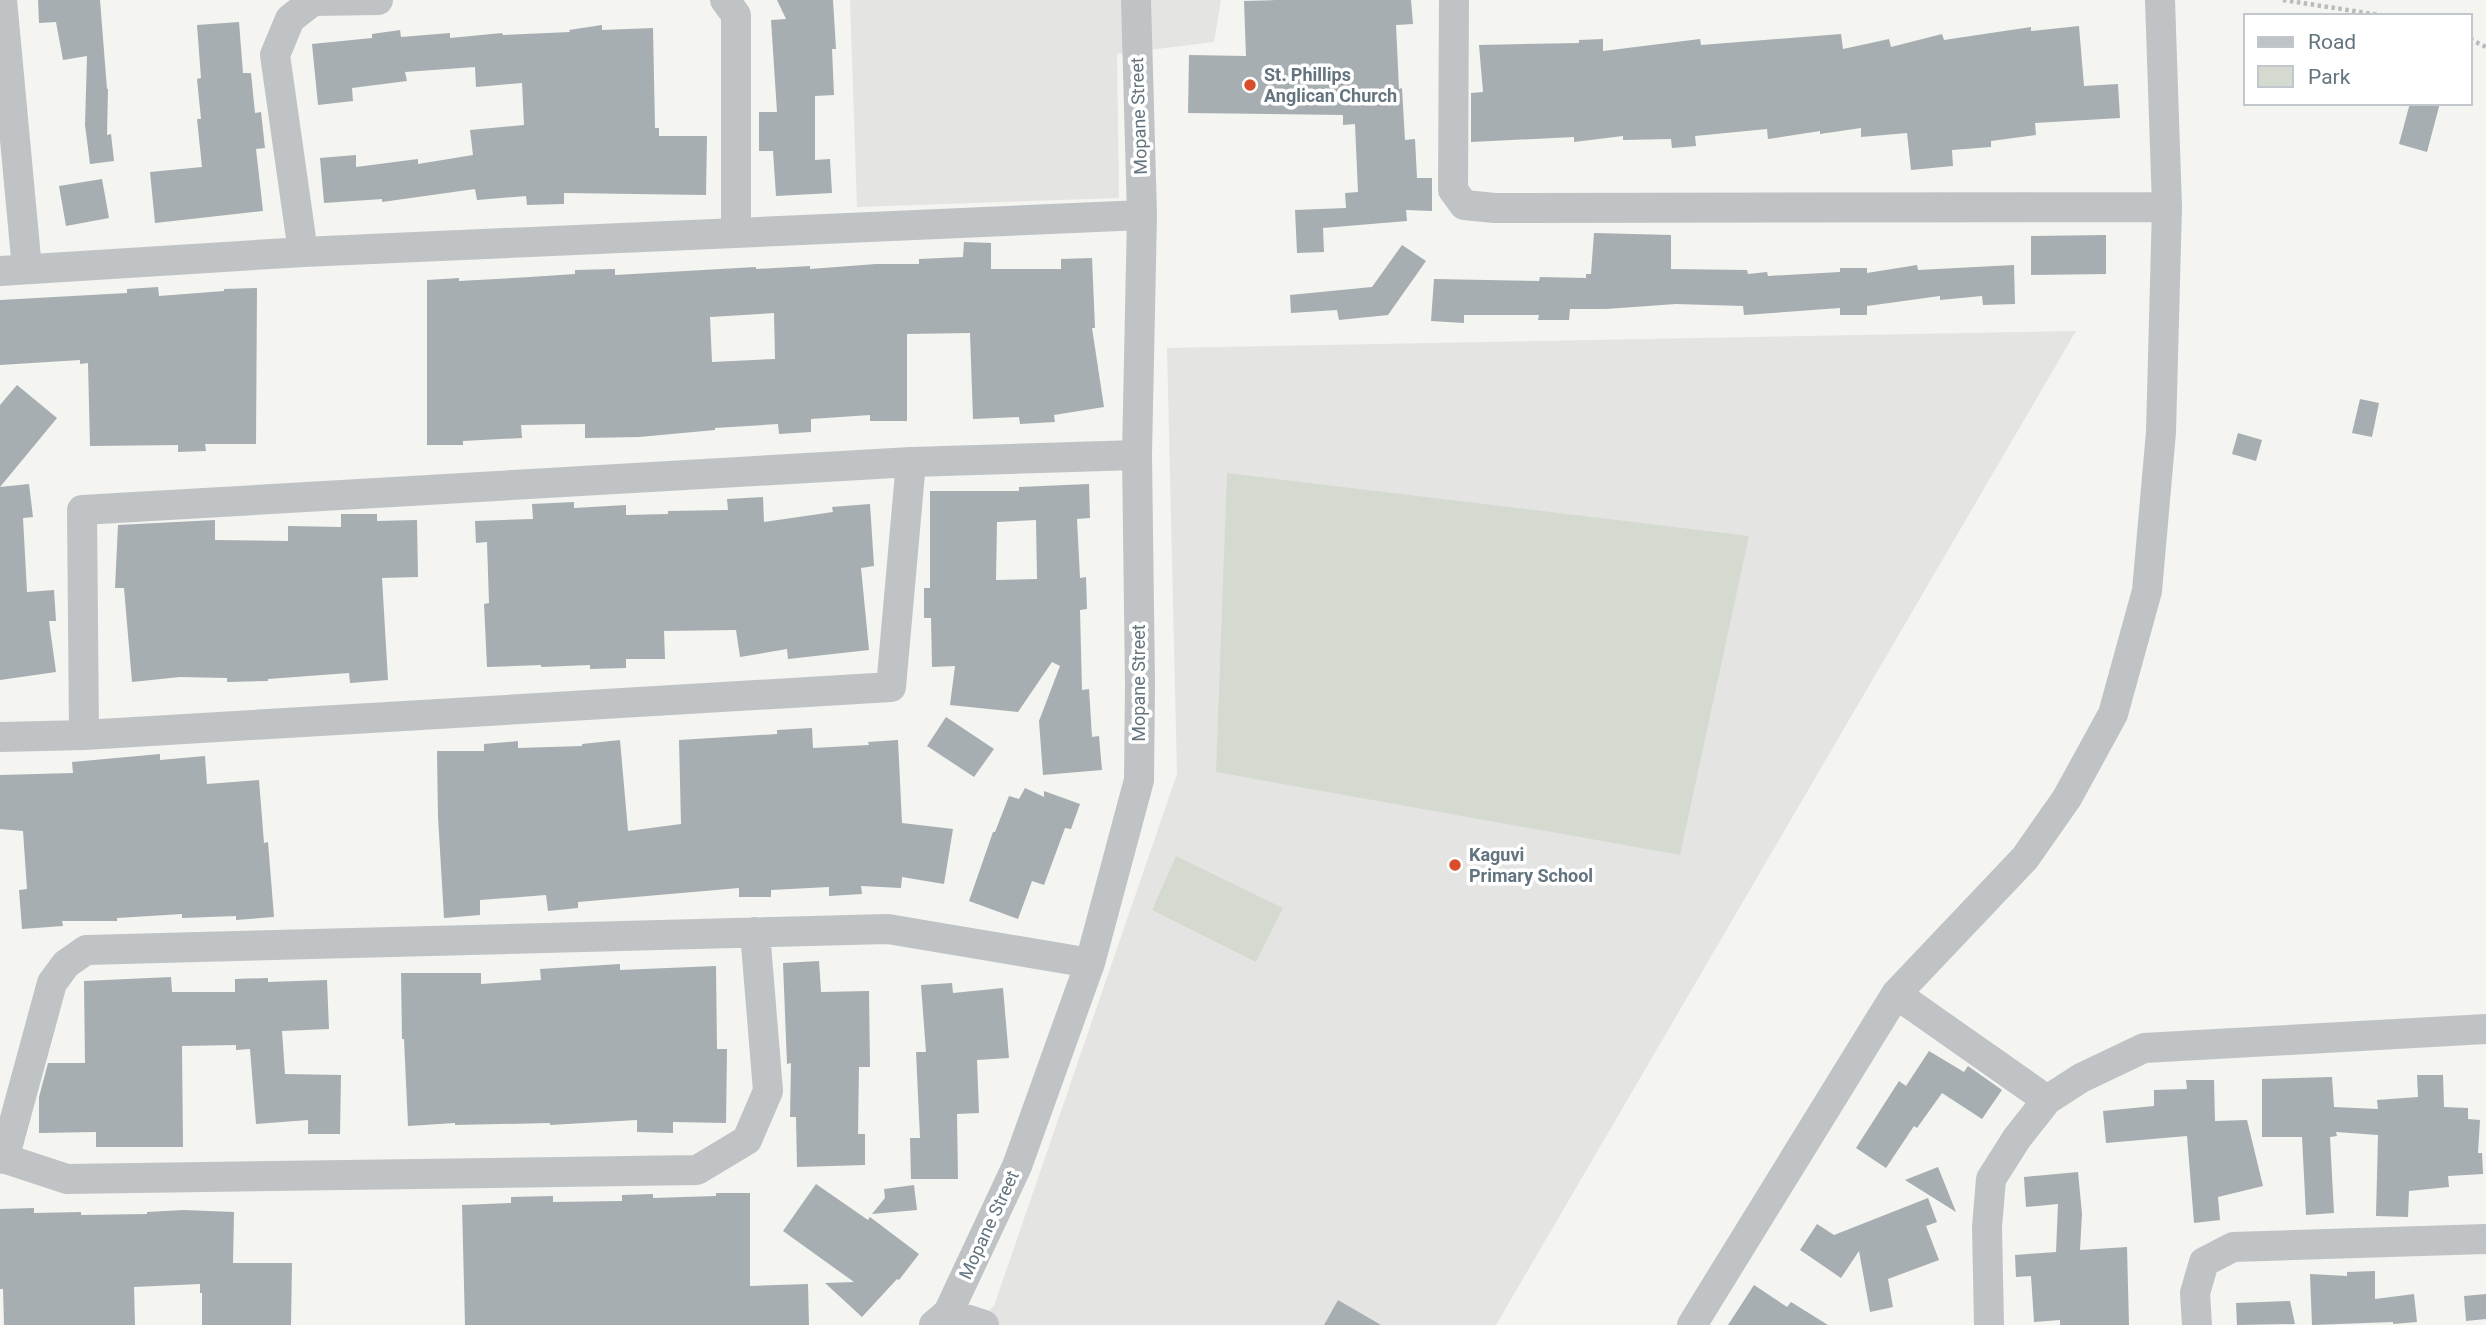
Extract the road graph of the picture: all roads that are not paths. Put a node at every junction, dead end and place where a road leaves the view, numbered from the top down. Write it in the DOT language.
graph roads {
  1 [pos="2,0"];
  2 [pos="378,0"];
  3 [pos="724,0"];
  4 [pos="1136,0"];
  5 [pos="1454,0"];
  6 [pos="2160,0"];
  7 [pos="2167,207"];
  8 [pos="1142,215"];
  9 [pos="737,232"];
  10 [pos="303,252"];
  11 [pos="14,270"];
  12 [pos="1137,455"];
  13 [pos="911,462"];
  14 [pos="84,735"];
  15 [pos="0,737"];
  16 [pos="755,932"];
  17 [pos="1090,963"];
  18 [pos="1896,994"];
  19 [pos="2486,1029"];
  20 [pos="2047,1100"];
  21 [pos="2,1158"];
  22 [pos="2486,1239"];
  23 [pos="941,1319"];
  24 [pos="984,1325"];
  25 [pos="1692,1325"];
  26 [pos="1989,1325"];
  27 [pos="2197,1325"];
  1 -- 11 [label="street"];
  2 -- 10 [label="street"];
  3 -- 9 [label="street"];
  4 -- 8 [label="street, Mopane Street"];
  5 -- 7 [label="street"];
  6 -- 7 [label="street"];
  7 -- 18 [label="street"];
  8 -- 9 [label="street"];
  8 -- 12 [label="street, Mopane Street"];
  9 -- 10 [label="street"];
  10 -- 11 [label="street"];
  12 -- 13 [label="street"];
  12 -- 17 [label="street, Mopane Street"];
  13 -- 14 [label="street"];
  13 -- 14 [label="street"];
  14 -- 15 [label="street"];
  16 -- 17 [label="street"];
  16 -- 21 [label="street"];
  16 -- 21 [label="street"];
  17 -- 23 [label="street, Mopane Street"];
  18 -- 20 [label="street"];
  18 -- 25 [label="street"];
  19 -- 20 [label="street"];
  20 -- 26 [label="street"];
  22 -- 27 [label="street"];
  23 -- 24 [label="street"];
}
